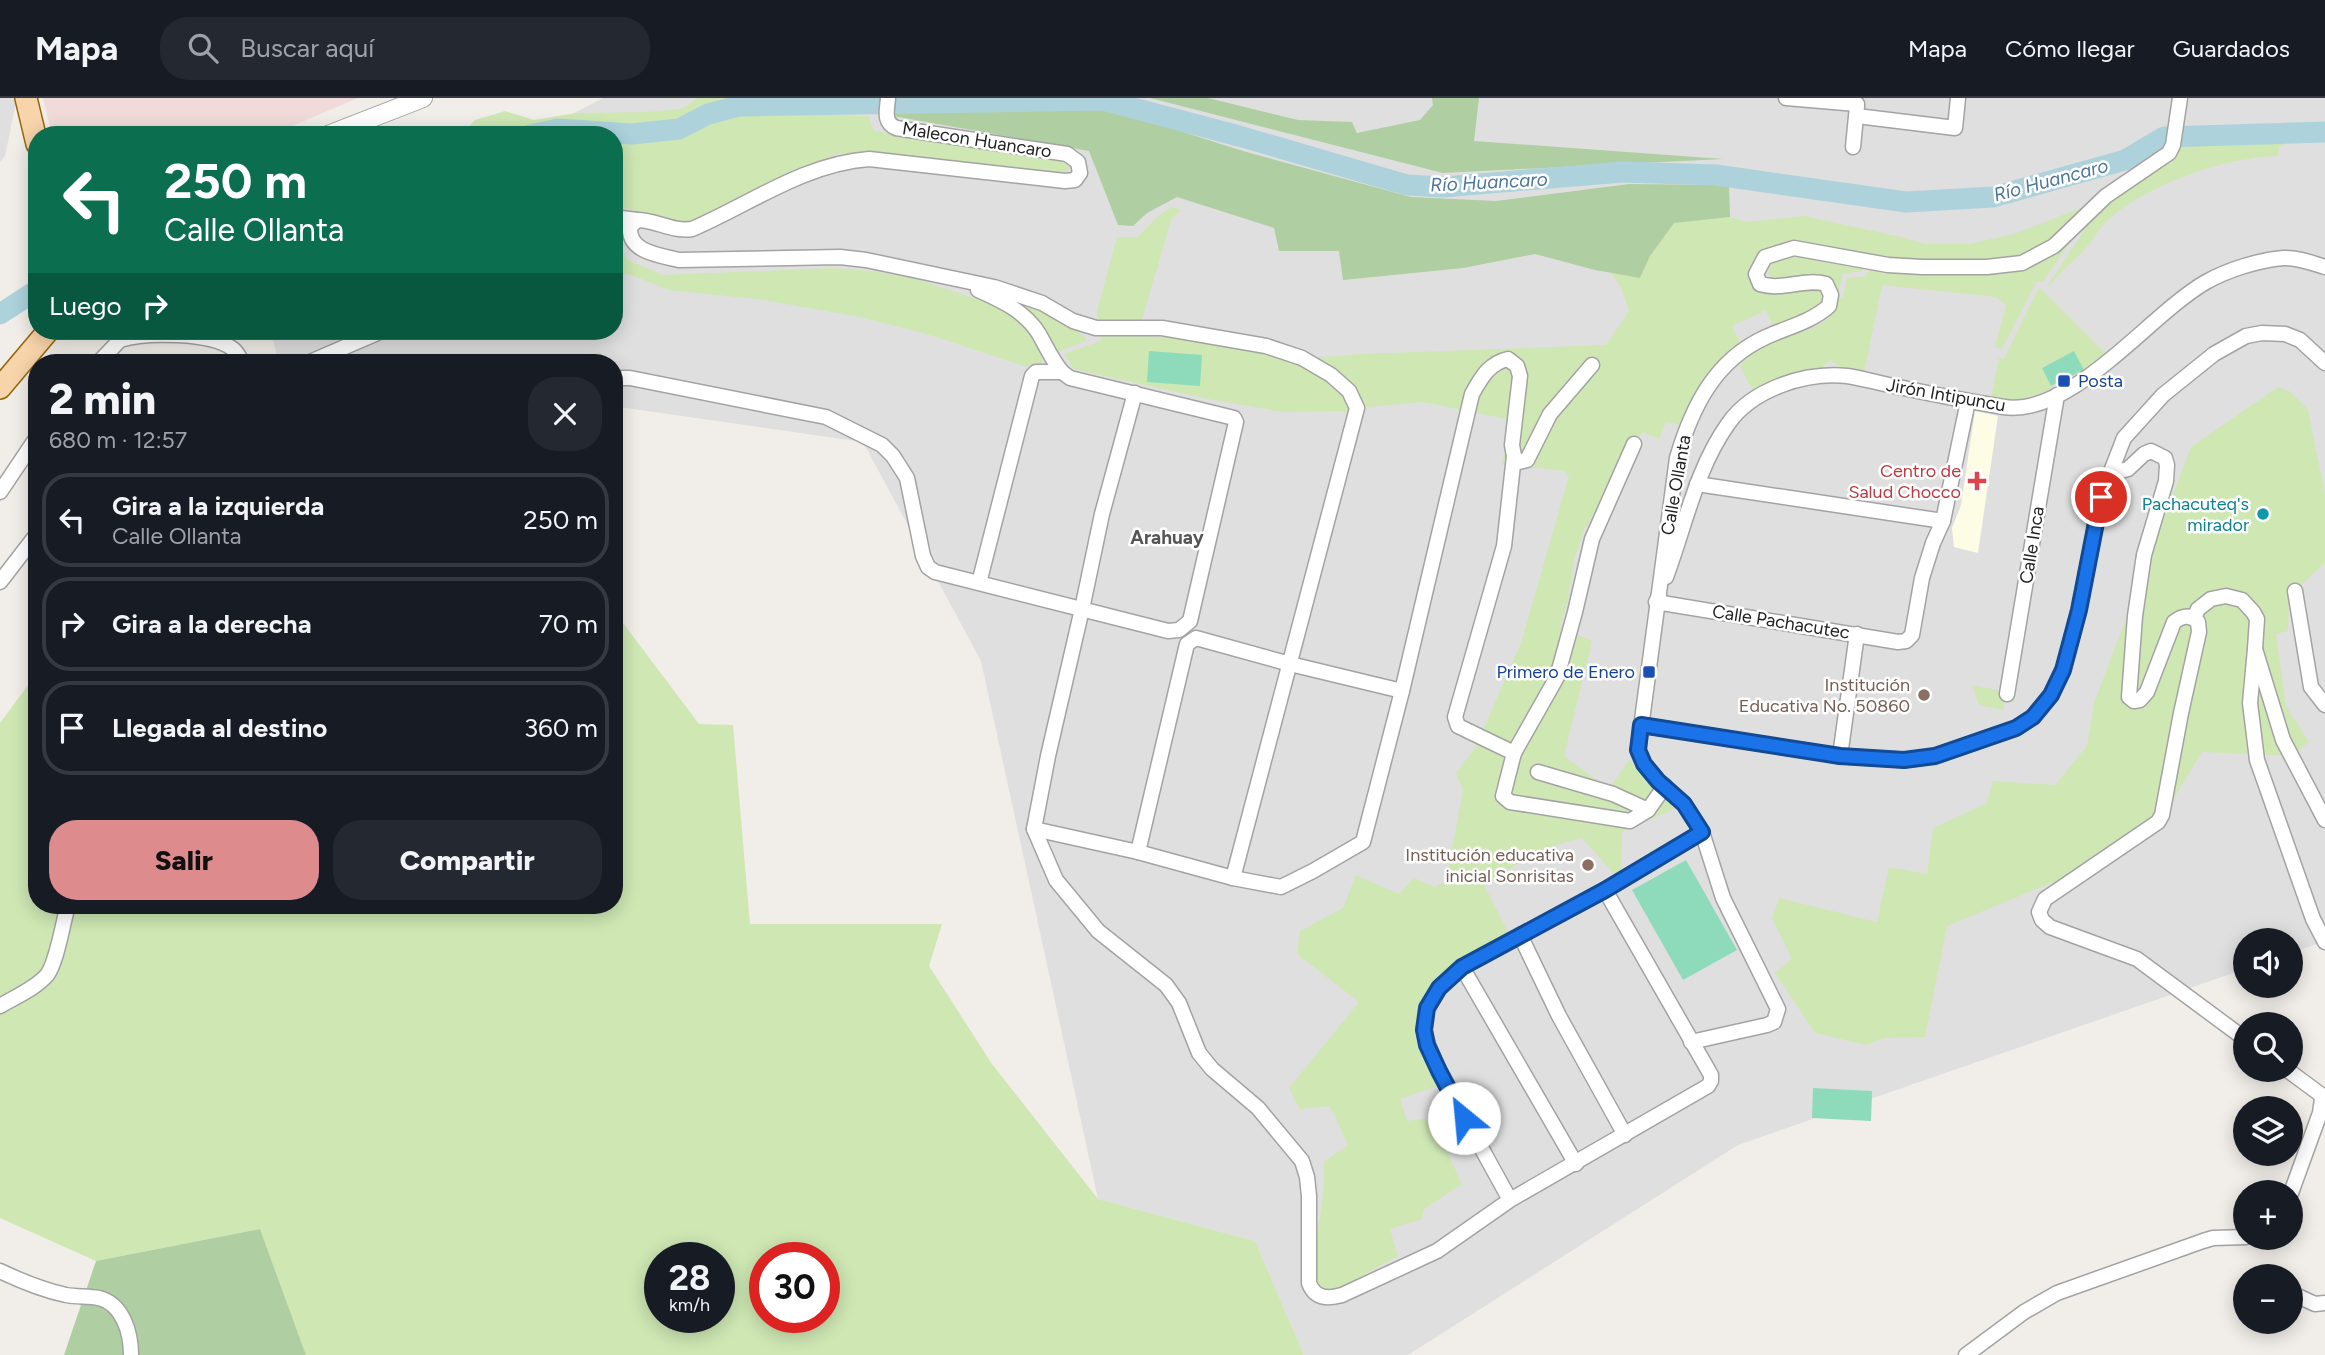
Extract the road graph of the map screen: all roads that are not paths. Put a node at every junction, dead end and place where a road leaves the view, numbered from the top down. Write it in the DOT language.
graph roads {
  1 [pos="26,98"];
  2 [pos="424,98"];
  3 [pos="888,98"];
  4 [pos="1786,98"];
  5 [pos="1958,98"];
  6 [pos="2180,98"];
  7 [pos="1857,106"];
  8 [pos="33,126"];
  9 [pos="351,126"];
  10 [pos="1853,147"];
  11 [pos="623,218"];
  12 [pos="637,220"];
  13 [pos="2325,267"];
  14 [pos="942,277"];
  15 [pos="40,340"];
  16 [pos="120,340"];
  17 [pos="210,340"];
  18 [pos="361,340"];
  19 [pos="29,354"];
  20 [pos="107,354"];
  21 [pos="237,354"];
  22 [pos="329,354"];
  23 [pos="28,355"];
  24 [pos="2325,363"];
  25 [pos="1592,365"];
  26 [pos="1062,372"];
  27 [pos="623,378"];
  28 [pos="0,388"];
  29 [pos="1135,393"];
  30 [pos="2057,395"];
  31 [pos="1968,401"];
  32 [pos="1634,444"];
  33 [pos="28,450"];
  34 [pos="1514,456"];
  35 [pos="2109,474"];
  36 [pos="1697,484"];
  37 [pos="0,492"];
  38 [pos="1943,521"];
  39 [pos="28,546"];
  40 [pos="0,582"];
  41 [pos="979,583"];
  42 [pos="2295,591"];
  43 [pos="1656,602"];
  44 [pos="1082,609"];
  45 [pos="2194,618"];
  46 [pos="1857,634"];
  47 [pos="2255,649"];
  48 [pos="1290,664"];
  49 [pos="1402,691"];
  50 [pos="2007,694"];
  51 [pos="2325,705"];
  52 [pos="1641,725"];
  53 [pos="1514,752"];
  54 [pos="1840,756"];
  55 [pos="1538,772"];
  56 [pos="1665,786"];
  57 [pos="1648,810"];
  58 [pos="2325,820"];
  59 [pos="1034,829"];
  60 [pos="1702,832"];
  61 [pos="1138,852"];
  62 [pos="1233,878"];
  63 [pos="1605,890"];
  64 [pos="66,914"];
  65 [pos="1520,936"];
  66 [pos="2325,942"];
  67 [pos="1462,967"];
  68 [pos="0,1006"];
  69 [pos="2233,1030"];
  70 [pos="1691,1042"];
  71 [pos="2303,1082"];
  72 [pos="2324,1100"];
  73 [pos="1625,1135"];
  74 [pos="1576,1164"];
  75 [pos="2295,1180"];
  76 [pos="1510,1200"];
  77 [pos="2233,1238"];
  78 [pos="0,1271"];
  79 [pos="2303,1298"];
  80 [pos="2325,1303"];
  81 [pos="131,1355"];
  82 [pos="1966,1355"];
  1 -- 8 [label="main road"];
  2 -- 9 [label="street"];
  3 -- 12 [label="street, Malecon Huancaro"];
  4 -- 7 [label="street"];
  5 -- 7 [label="street"];
  6 -- 43 [label="street, Calle Ollanta"];
  7 -- 10 [label="street"];
  11 -- 12 [label="street"];
  12 -- 14 [label="street"];
  13 -- 30 [label="street, Jirón Intipuncu"];
  14 -- 26 [label="street"];
  14 -- 48 [label="street"];
  15 -- 19 [label="main road"];
  16 -- 20 [label="street"];
  17 -- 21 [label="street"];
  18 -- 22 [label="street"];
  23 -- 28 [label="main road"];
  24 -- 35 [label="street"];
  25 -- 34 [label="street"];
  26 -- 29 [label="street"];
  26 -- 41 [label="street"];
  27 -- 41 [label="street"];
  29 -- 44 [label="street"];
  29 -- 44 [label="street"];
  30 -- 31 [label="street, Jirón Intipuncu"];
  30 -- 50 [label="street, Calle Inca"];
  31 -- 36 [label="street, Jirón Intipuncu"];
  31 -- 38 [label="street"];
  32 -- 53 [label="street"];
  33 -- 37 [label="street"];
  34 -- 49 [label="street"];
  34 -- 53 [label="street"];
  35 -- 45 [label="street"];
  35 -- 54 [label="street"];
  36 -- 38 [label="street"];
  36 -- 43 [label="street, Jirón Intipuncu"];
  38 -- 46 [label="street, Calle Pachacutec"];
  39 -- 40 [label="street"];
  41 -- 44 [label="street"];
  42 -- 51 [label="street"];
  43 -- 46 [label="street, Calle Pachacutec"];
  43 -- 52 [label="street, Calle Ollanta"];
  44 -- 59 [label="street"];
  45 -- 47 [label="street"];
  45 -- 69 [label="street"];
  46 -- 54 [label="street"];
  47 -- 58 [label="street"];
  47 -- 66 [label="street"];
  48 -- 49 [label="street"];
  48 -- 61 [label="street"];
  48 -- 62 [label="street"];
  49 -- 62 [label="street"];
  52 -- 54 [label="street"];
  52 -- 56 [label="street, Calle Ollanta"];
  53 -- 57 [label="street"];
  55 -- 57 [label="street"];
  56 -- 57 [label="street"];
  56 -- 60 [label="street, Calle Ollanta"];
  59 -- 61 [label="street"];
  59 -- 76 [label="street"];
  60 -- 63 [label="street"];
  60 -- 70 [label="street, Calle Ollanta"];
  61 -- 62 [label="street"];
  63 -- 65 [label="street"];
  63 -- 70 [label="street"];
  64 -- 68 [label="street"];
  65 -- 67 [label="street"];
  65 -- 73 [label="street"];
  67 -- 74 [label="street"];
  67 -- 76 [label="street"];
  70 -- 73 [label="street"];
  71 -- 72 [label="street"];
  72 -- 75 [label="street"];
  73 -- 74 [label="street"];
  74 -- 76 [label="street"];
  77 -- 82 [label="street"];
  78 -- 81 [label="street"];
  79 -- 80 [label="street"];
}
